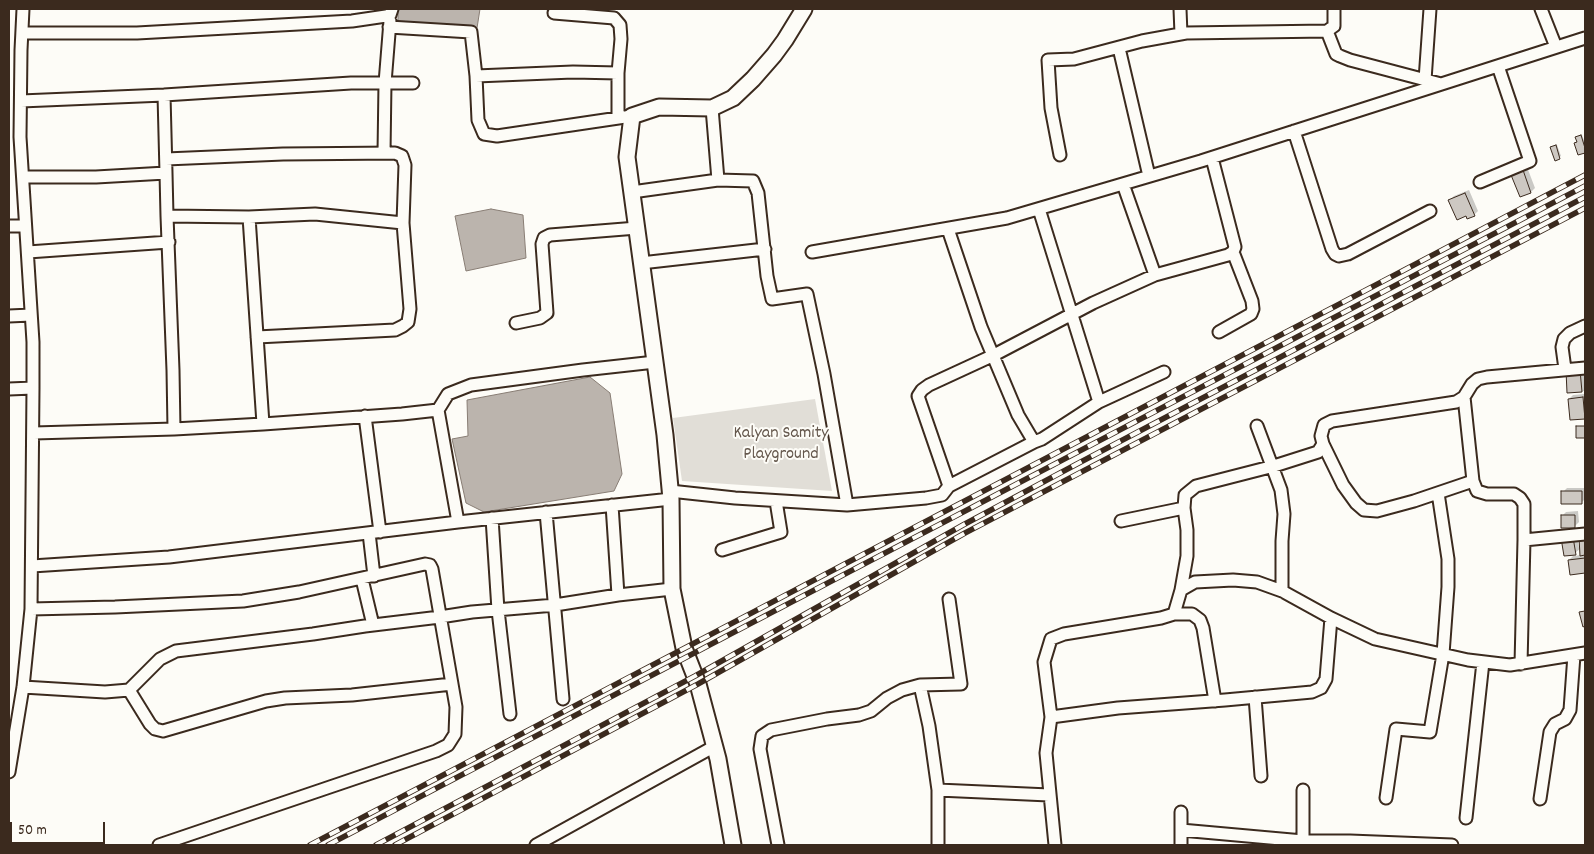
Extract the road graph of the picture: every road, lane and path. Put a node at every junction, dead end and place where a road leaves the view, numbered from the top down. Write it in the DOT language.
graph roads {
  1 [pos="24,9"];
  2 [pos="804,9"];
  3 [pos="1180,9"];
  4 [pos="1334,9"];
  5 [pos="1541,9"];
  6 [pos="1430,10"];
  7 [pos="391,12"];
  8 [pos="554,14"];
  9 [pos="389,27"];
  10 [pos="1327,31"];
  11 [pos="22,33"];
  12 [pos="1180,34"];
  13 [pos="1585,38"];
  14 [pos="1556,47"];
  15 [pos="1119,48"];
  16 [pos="9,50"];
  17 [pos="21,50"];
  18 [pos="1498,66"];
  19 [pos="618,73"];
  20 [pos="476,76"];
  21 [pos="1425,80"];
  22 [pos="385,83"];
  23 [pos="413,83"];
  24 [pos="1440,84"];
  25 [pos="164,95"];
  26 [pos="21,101"];
  27 [pos="712,108"];
  28 [pos="625,117"];
  29 [pos="1294,131"];
  30 [pos="15,137"];
  31 [pos="384,153"];
  32 [pos="1060,155"];
  33 [pos="1212,158"];
  34 [pos="166,159"];
  35 [pos="166,173"];
  36 [pos="1149,176"];
  37 [pos="24,177"];
  38 [pos="718,180"];
  39 [pos="1480,182"];
  40 [pos="1123,184"];
  41 [pos="632,192"];
  42 [pos="1039,208"];
  43 [pos="1430,211"];
  44 [pos="167,216"];
  45 [pos="249,217"];
  46 [pos="403,223"];
  47 [pos="9,226"];
  48 [pos="25,226"];
  49 [pos="637,228"];
  50 [pos="948,229"];
  51 [pos="168,242"];
  52 [pos="765,249"];
  53 [pos="28,252"];
  54 [pos="812,252"];
  55 [pos="1233,252"];
  56 [pos="641,263"];
  57 [pos="1155,275"];
  58 [pos="1071,313"];
  59 [pos="31,314"];
  60 [pos="9,316"];
  61 [pos="516,323"];
  62 [pos="1585,326"];
  63 [pos="1219,332"];
  64 [pos="257,336"];
  65 [pos="994,355"];
  66 [pos="655,362"];
  67 [pos="1585,368"];
  68 [pos="1565,369"];
  69 [pos="1164,372"];
  70 [pos="34,388"];
  71 [pos="9,389"];
  72 [pos="1464,397"];
  73 [pos="1099,402"];
  74 [pos="438,410"];
  75 [pos="365,416"];
  76 [pos="263,424"];
  77 [pos="1257,426"];
  78 [pos="174,429"];
  79 [pos="34,433"];
  80 [pos="1034,442"];
  81 [pos="1323,444"];
  82 [pos="1274,466"];
  83 [pos="1473,481"];
  84 [pos="949,486"];
  85 [pos="1438,493"];
  86 [pos="671,495"];
  87 [pos="776,501"];
  88 [pos="612,505"];
  89 [pos="848,505"];
  90 [pos="1184,508"];
  91 [pos="546,512"];
  92 [pos="492,518"];
  93 [pos="1120,521"];
  94 [pos="458,522"];
  95 [pos="374,532"];
  96 [pos="1585,534"];
  97 [pos="1524,540"];
  98 [pos="722,550"];
  99 [pos="32,566"];
  100 [pos="374,576"];
  101 [pos="362,580"];
  102 [pos="672,589"];
  103 [pos="1181,590"];
  104 [pos="1282,591"];
  105 [pos="618,595"];
  106 [pos="949,599"];
  107 [pos="555,605"];
  108 [pos="31,609"];
  109 [pos="498,610"];
  110 [pos="1174,614"];
  111 [pos="440,618"];
  112 [pos="1332,618"];
  113 [pos="373,625"];
  114 [pos="1443,654"];
  115 [pos="1580,654"];
  116 [pos="1483,662"];
  117 [pos="1521,664"];
  118 [pos="452,684"];
  119 [pos="920,685"];
  120 [pos="23,687"];
  121 [pos="128,690"];
  122 [pos="1255,697"];
  123 [pos="563,699"];
  124 [pos="1215,701"];
  125 [pos="14,707"];
  126 [pos="510,714"];
  127 [pos="1051,716"];
  128 [pos="715,746"];
  129 [pos="9,772"];
  130 [pos="1261,776"];
  131 [pos="938,790"];
  132 [pos="1303,790"];
  133 [pos="1049,795"];
  134 [pos="1386,798"];
  135 [pos="1540,799"];
  136 [pos="1181,812"];
  137 [pos="1466,818"];
  138 [pos="1181,830"];
  139 [pos="1303,843"];
  140 [pos="541,844"];
  141 [pos="159,845"];
  142 [pos="733,845"];
  143 [pos="778,845"];
  144 [pos="938,845"];
  145 [pos="1055,845"];
  146 [pos="1182,845"];
  147 [pos="1452,845"];
  1 -- 11 [label="street"];
  2 -- 27 [label="street"];
  3 -- 12 [label="street"];
  4 -- 10 [label="street"];
  5 -- 14 [label="street"];
  6 -- 21 [label="street"];
  7 -- 9 [label="street"];
  7 -- 11 [label="street"];
  8 -- 19 [label="street"];
  9 -- 20 [label="street"];
  9 -- 22 [label="street"];
  10 -- 12 [label="street"];
  10 -- 21 [label="street"];
  11 -- 17 [label="street"];
  12 -- 15 [label="street"];
  13 -- 14 [label="street"];
  14 -- 18 [label="street"];
  15 -- 32 [label="street"];
  15 -- 36 [label="street"];
  16 -- 17 [label="street"];
  17 -- 26 [label="street"];
  18 -- 24 [label="street"];
  18 -- 39 [label="street"];
  19 -- 20 [label="street"];
  19 -- 28 [label="street"];
  20 -- 28 [label="street"];
  21 -- 24 [label="street"];
  22 -- 23 [label="street"];
  22 -- 25 [label="street"];
  22 -- 31 [label="street"];
  24 -- 29 [label="street"];
  25 -- 26 [label="street"];
  25 -- 34 [label="street"];
  26 -- 30 [label="street"];
  27 -- 28 [label="street"];
  27 -- 38 [label="street"];
  28 -- 41 [label="street"];
  29 -- 33 [label="street"];
  29 -- 43 [label="street"];
  30 -- 37 [label="street"];
  31 -- 34 [label="street"];
  31 -- 46 [label="street"];
  33 -- 36 [label="street"];
  33 -- 55 [label="street"];
  34 -- 35 [label="street"];
  35 -- 37 [label="street"];
  35 -- 44 [label="street"];
  36 -- 40 [label="street"];
  37 -- 48 [label="street"];
  38 -- 41 [label="street"];
  38 -- 52 [label="street"];
  40 -- 42 [label="street"];
  40 -- 57 [label="street"];
  41 -- 49 [label="street"];
  42 -- 50 [label="street"];
  42 -- 58 [label="street"];
  44 -- 45 [label="street"];
  44 -- 51 [label="street"];
  45 -- 46 [label="street"];
  45 -- 64 [label="street"];
  46 -- 64 [label="street"];
  47 -- 48 [label="street"];
  48 -- 53 [label="street"];
  49 -- 56 [label="street"];
  49 -- 61 [label="street"];
  50 -- 54 [label="street"];
  50 -- 65 [label="street"];
  51 -- 53 [label="street"];
  51 -- 78 [label="street"];
  52 -- 56 [label="street"];
  52 -- 89 [label="street"];
  53 -- 59 [label="street"];
  55 -- 57 [label="street"];
  55 -- 63 [label="street"];
  56 -- 66 [label="street"];
  57 -- 58 [label="street"];
  58 -- 65 [label="street"];
  58 -- 73 [label="street"];
  59 -- 60 [label="street"];
  59 -- 70 [label="street"];
  62 -- 68 [label="street"];
  64 -- 76 [label="street"];
  65 -- 80 [label="street"];
  65 -- 84 [label="street"];
  66 -- 74 [label="street"];
  66 -- 86 [label="street"];
  67 -- 68 [label="street"];
  68 -- 72 [label="street"];
  69 -- 73 [label="street"];
  70 -- 71 [label="street"];
  70 -- 79 [label="street"];
  72 -- 81 [label="street"];
  72 -- 83 [label="street"];
  73 -- 80 [label="street"];
  74 -- 75 [label="street"];
  74 -- 94 [label="street"];
  75 -- 76 [label="street"];
  75 -- 95 [label="street"];
  76 -- 78 [label="street"];
  77 -- 82 [label="street"];
  78 -- 79 [label="street"];
  79 -- 99 [label="street"];
  80 -- 84 [label="street"];
  81 -- 82 [label="street"];
  81 -- 85 [label="street"];
  82 -- 90 [label="street"];
  82 -- 104 [label="street"];
  83 -- 85 [label="street"];
  83 -- 97 [label="street"];
  84 -- 89 [label="street"];
  85 -- 114 [label="street"];
  86 -- 87 [label="street"];
  86 -- 88 [label="street"];
  86 -- 102 [label="street"];
  87 -- 89 [label="street"];
  87 -- 98 [label="street"];
  88 -- 91 [label="street"];
  88 -- 105 [label="street"];
  90 -- 93 [label="street"];
  90 -- 103 [label="street"];
  91 -- 92 [label="street"];
  91 -- 107 [label="street"];
  92 -- 94 [label="street"];
  92 -- 109 [label="street"];
  94 -- 95 [label="street"];
  95 -- 99 [label="street"];
  95 -- 100 [label="street"];
  96 -- 97 [label="street"];
  97 -- 117 [label="street"];
  99 -- 108 [label="street"];
  100 -- 101 [label="street"];
  100 -- 111 [label="street"];
  101 -- 108 [label="street"];
  101 -- 113 [label="street"];
  102 -- 105 [label="street"];
  102 -- 128 [label="street"];
  103 -- 104 [label="street"];
  103 -- 110 [label="street"];
  104 -- 112 [label="street"];
  105 -- 107 [label="street"];
  106 -- 119 [label="street"];
  107 -- 109 [label="street"];
  107 -- 123 [label="street"];
  108 -- 120 [label="street"];
  109 -- 111 [label="street"];
  109 -- 126 [label="street"];
  110 -- 124 [label="street"];
  110 -- 127 [label="street"];
  111 -- 113 [label="street"];
  111 -- 118 [label="street"];
  112 -- 114 [label="street"];
  112 -- 122 [label="street"];
  113 -- 121 [label="street"];
  114 -- 116 [label="street"];
  114 -- 134 [label="street"];
  115 -- 117 [label="street"];
  115 -- 135 [label="street"];
  116 -- 117 [label="street"];
  116 -- 137 [label="street"];
  118 -- 121 [label="street"];
  118 -- 141 [label="street"];
  119 -- 131 [label="street"];
  119 -- 143 [label="street"];
  120 -- 121 [label="street"];
  120 -- 125 [label="street"];
  122 -- 124 [label="street"];
  122 -- 130 [label="street"];
  124 -- 127 [label="street"];
  125 -- 129 [label="street"];
  127 -- 133 [label="street"];
  128 -- 140 [label="street"];
  128 -- 142 [label="street"];
  131 -- 133 [label="street"];
  131 -- 144 [label="street"];
  132 -- 139 [label="street"];
  133 -- 145 [label="street"];
  136 -- 138 [label="street"];
  138 -- 139 [label="street"];
  138 -- 146 [label="street"];
  139 -- 147 [label="street"];
}
